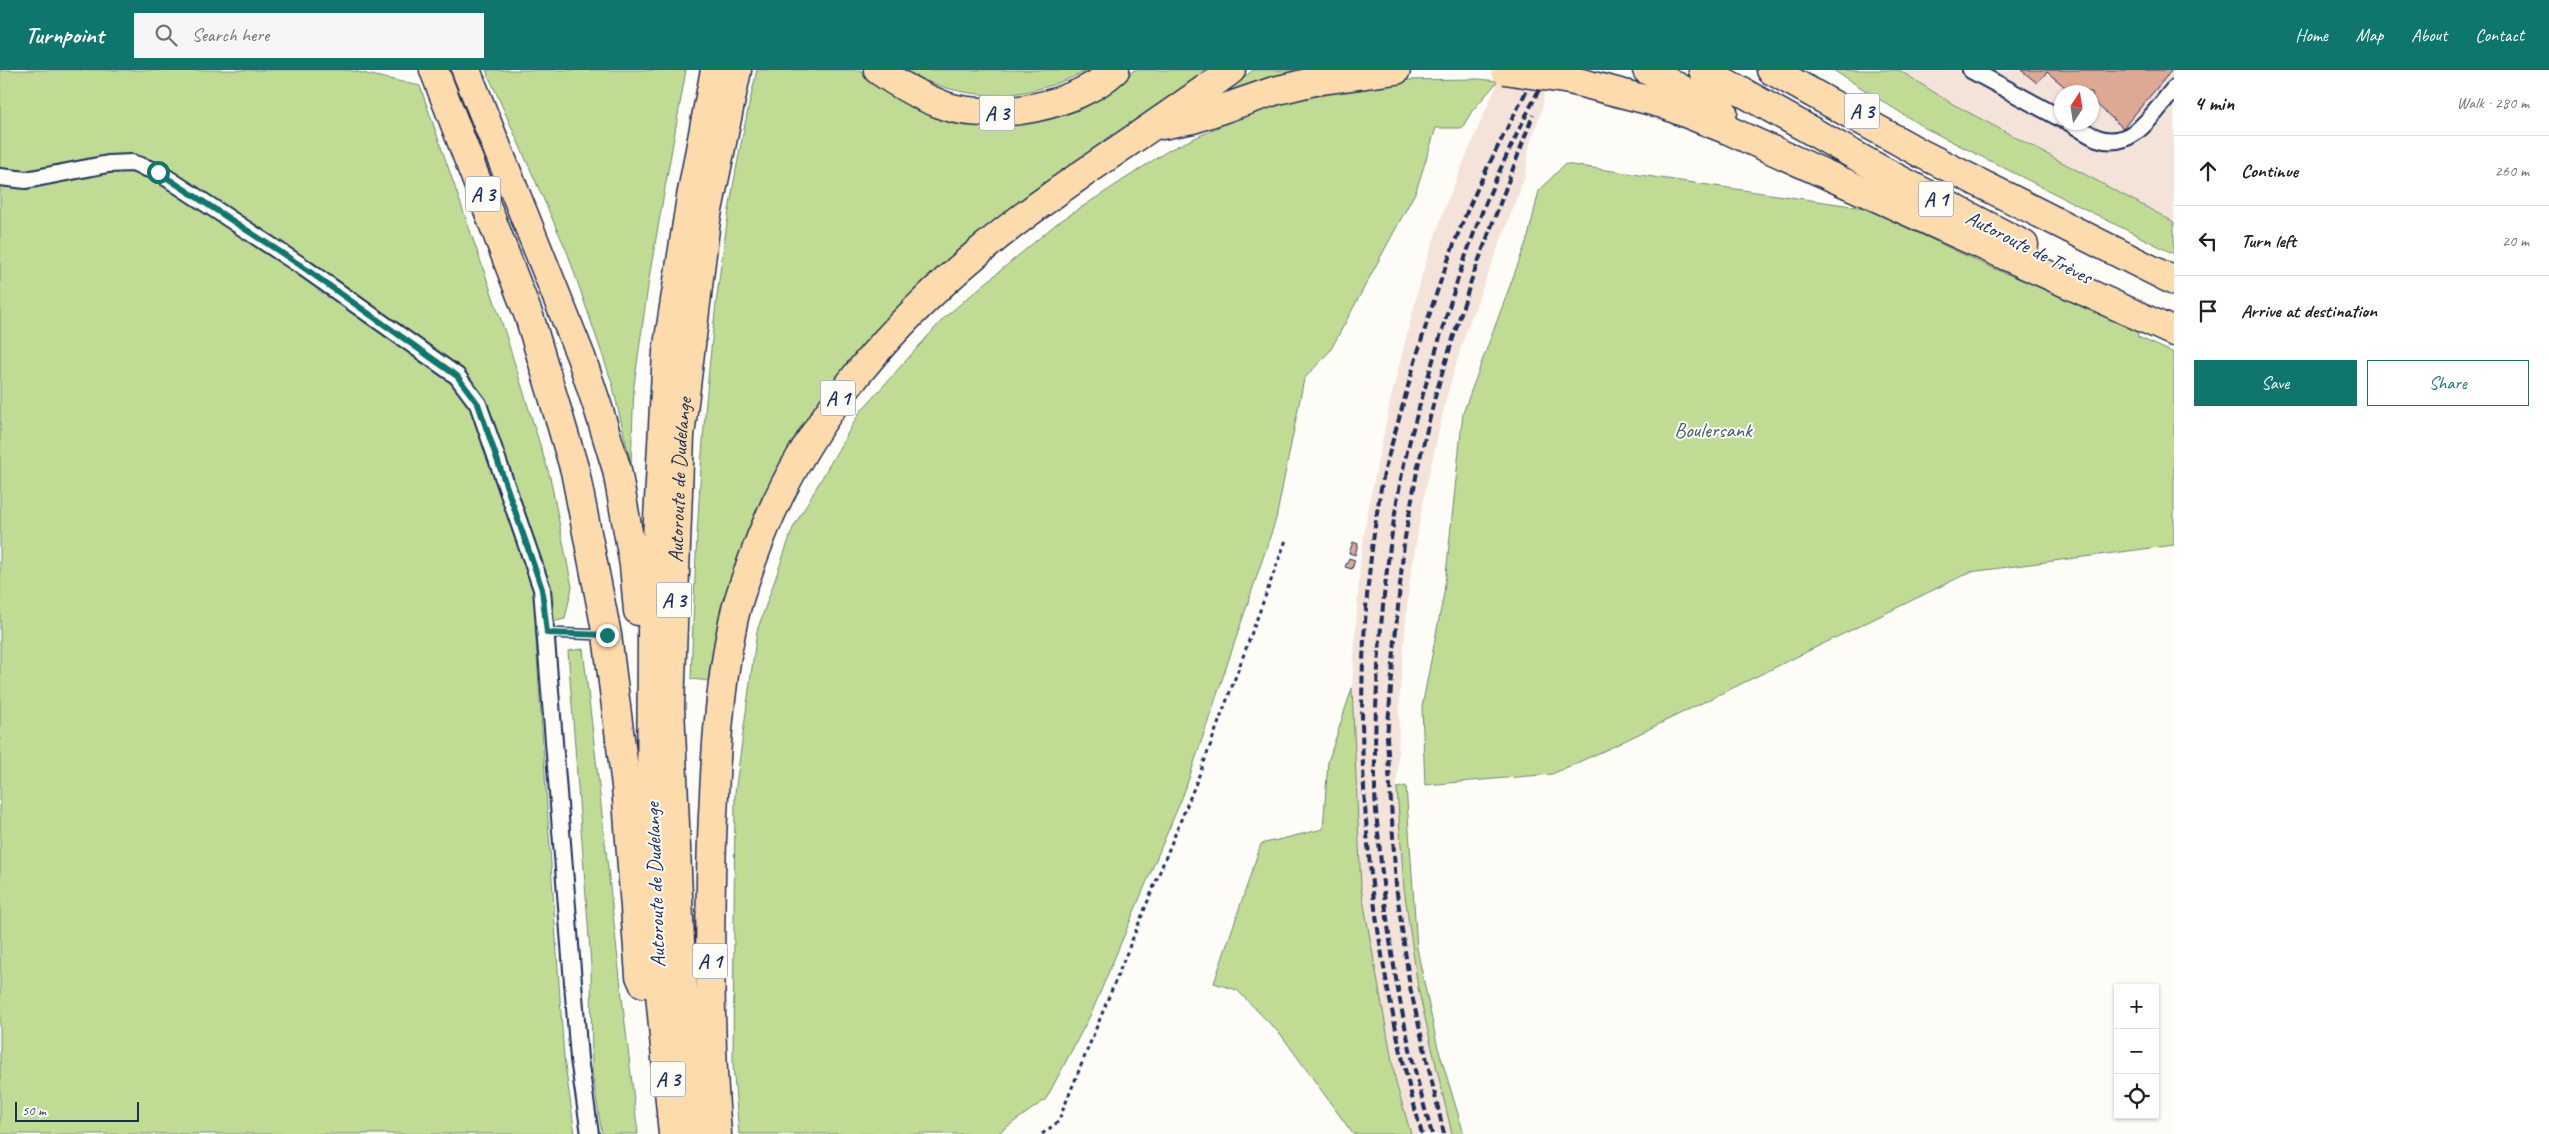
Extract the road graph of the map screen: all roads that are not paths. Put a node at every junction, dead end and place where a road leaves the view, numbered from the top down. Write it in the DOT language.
graph roads {
  1 [pos="434,70"];
  2 [pos="466,70"];
  3 [pos="715,70"];
  4 [pos="737,70"];
  5 [pos="878,70"];
  6 [pos="1115,70"];
  7 [pos="1231,70"];
  8 [pos="1396,70"];
  9 [pos="1505,70"];
  10 [pos="1647,70"];
  11 [pos="1703,70"];
  12 [pos="1771,70"];
  13 [pos="1801,70"];
  14 [pos="1971,70"];
  15 [pos="2174,89"];
  16 [pos="2054,114"];
  17 [pos="1150,127"];
  18 [pos="2083,130"];
  19 [pos="1922,154"];
  20 [pos="0,178"];
  21 [pos="1864,190"];
  22 [pos="2174,281"];
  23 [pos="2174,318"];
  24 [pos="2174,332"];
  25 [pos="547,633"];
  26 [pos="607,635"];
  27 [pos="651,822"];
  28 [pos="662,1025"];
  29 [pos="590,1134"];
  30 [pos="673,1134"];
  31 [pos="695,1134"];
  32 [pos="717,1134"];
  1 -- 26 [label="highway, A 3"];
  2 -- 27 [label="highway, A 3"];
  3 -- 27 [label="highway, Autoroute de Dudelange / A 3"];
  4 -- 31 [label="highway, Autoroute de Dudelange / A 3"];
  5 -- 6 [label="highway, A 3"];
  7 -- 17 [label="highway"];
  8 -- 17 [label="highway, A 1"];
  9 -- 21 [label="highway, A 1, bridge"];
  10 -- 21 [label="highway, A 1"];
  11 -- 23 [label="highway, Autoroute de Trèves / A 1"];
  12 -- 19 [label="highway, Autoroute de Trèves / A 1"];
  13 -- 19 [label="highway, A 3"];
  14 -- 16 [label="street"];
  15 -- 18 [label="street"];
  17 -- 32 [label="highway, A 1"];
  19 -- 22 [label="highway, Autoroute de Trèves / A 1"];
  20 -- 25 [label="street"];
  21 -- 24 [label="highway, A 1"];
  25 -- 26 [label="lane"];
  25 -- 29 [label="street"];
  26 -- 28 [label="highway, A 3"];
  27 -- 28 [label="highway, Autoroute de Dudelange / A 3"];
  28 -- 30 [label="highway, Autoroute de Dudelange / A 3"];
}
